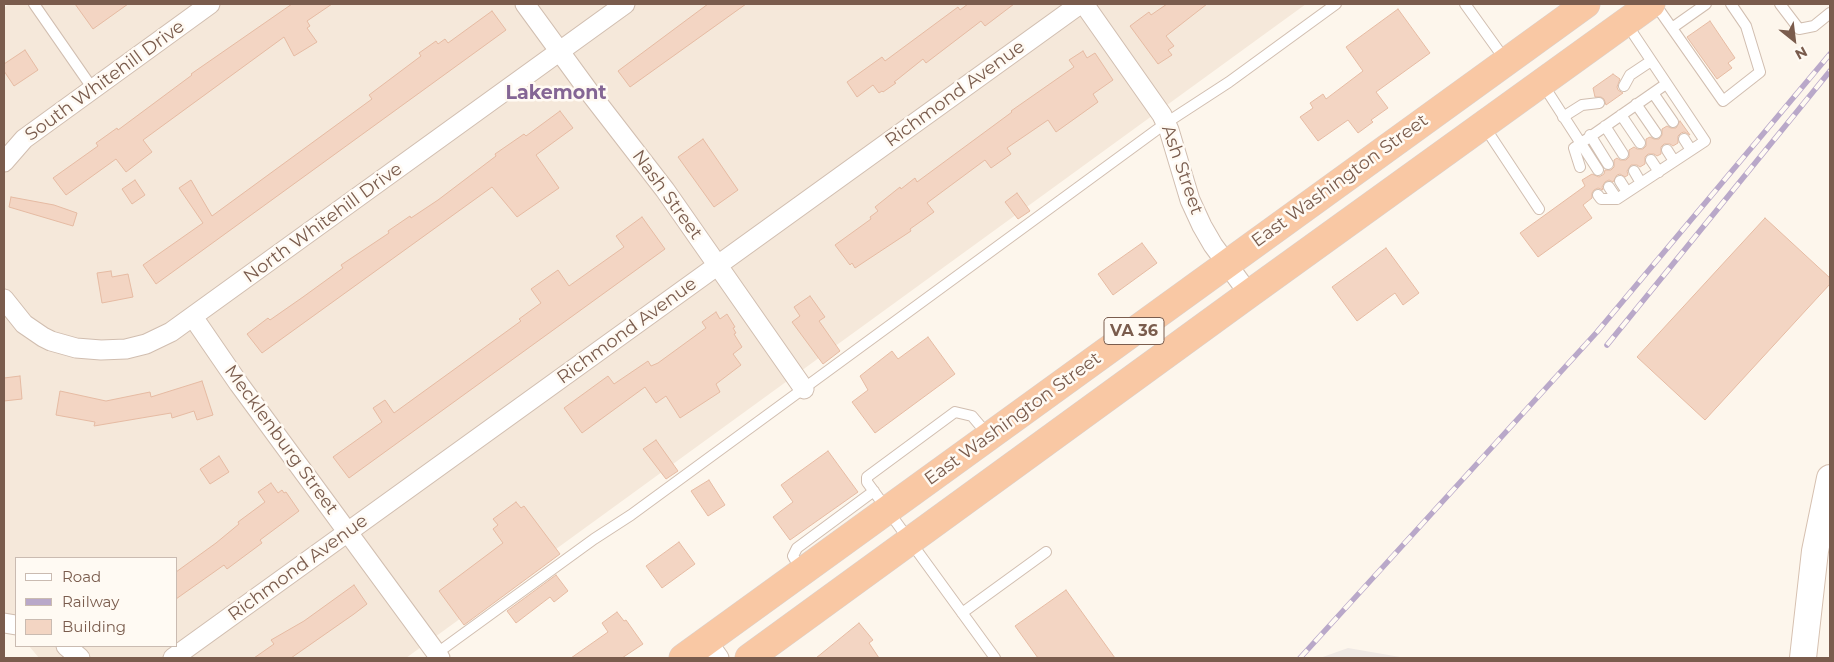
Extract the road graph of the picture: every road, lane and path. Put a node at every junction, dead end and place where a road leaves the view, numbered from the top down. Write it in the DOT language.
graph roads {
  1 [pos="34,4"];
  2 [pos="210,4"];
  3 [pos="525,4"];
  4 [pos="625,4"];
  5 [pos="1080,4"];
  6 [pos="1084,4"];
  7 [pos="1336,4"];
  8 [pos="1465,4"];
  9 [pos="1583,4"];
  10 [pos="1706,4"];
  11 [pos="1731,4"];
  12 [pos="1780,4"];
  13 [pos="1644,8"];
  14 [pos="1830,13"];
  15 [pos="1672,28"];
  16 [pos="560,51"];
  17 [pos="1506,61"];
  18 [pos="1651,61"];
  19 [pos="1621,81"];
  20 [pos="1542,83"];
  21 [pos="1666,84"];
  22 [pos="93,89"];
  23 [pos="1653,93"];
  24 [pos="1597,99"];
  25 [pos="1636,104"];
  26 [pos="1621,115"];
  27 [pos="1563,116"];
  28 [pos="1673,122"];
  29 [pos="1166,123"];
  30 [pos="1483,125"];
  31 [pos="1605,126"];
  32 [pos="1656,133"];
  33 [pos="1590,136"];
  34 [pos="1684,139"];
  35 [pos="1580,142"];
  36 [pos="1640,143"];
  37 [pos="1667,150"];
  38 [pos="1691,150"];
  39 [pos="1623,154"];
  40 [pos="1651,160"];
  41 [pos="1674,161"];
  42 [pos="4,162"];
  43 [pos="1608,164"];
  44 [pos="1580,168"];
  45 [pos="1598,170"];
  46 [pos="1634,171"];
  47 [pos="1659,172"];
  48 [pos="1620,181"];
  49 [pos="1641,183"];
  50 [pos="1609,187"];
  51 [pos="1627,192"];
  52 [pos="1598,195"];
  53 [pos="1617,199"];
  54 [pos="1539,209"];
  55 [pos="1227,263"];
  56 [pos="718,264"];
  57 [pos="1249,294"];
  58 [pos="5,305"];
  59 [pos="193,317"];
  60 [pos="804,389"];
  61 [pos="990,436"];
  62 [pos="1830,478"];
  63 [pos="881,500"];
  64 [pos="348,532"];
  65 [pos="911,541"];
  66 [pos="1046,552"];
  67 [pos="962,613"];
  68 [pos="67,647"];
  69 [pos="713,650"];
  70 [pos="436,657"];
  71 [pos="80,658"];
  72 [pos="174,658"];
  73 [pos="683,658"];
  74 [pos="749,658"];
  75 [pos="995,658"];
  76 [pos="1804,658"];
  1 -- 22 [label="lane"];
  2 -- 22 [label="street, South Whitehill Drive"];
  3 -- 16 [label="street, Nash Street"];
  4 -- 16 [label="street, North Whitehill Drive"];
  5 -- 56 [label="street, Richmond Avenue"];
  6 -- 29 [label="street, Ash Street"];
  7 -- 29 [label="lane"];
  8 -- 17 [label="lane"];
  9 -- 17 [label="highway, East Washington Street / VA 36"];
  10 -- 15 [label="lane"];
  11 -- 15 [label="lane"];
  12 -- 14 [label="lane"];
  13 -- 15 [label="lane"];
  13 -- 18 [label="lane"];
  13 -- 20 [label="highway, VA 36"];
  16 -- 56 [label="street, Nash Street"];
  16 -- 59 [label="street, North Whitehill Drive"];
  17 -- 55 [label="highway, East Washington Street / VA 36"];
  18 -- 19 [label="lane"];
  18 -- 21 [label="lane"];
  20 -- 27 [label="lane"];
  20 -- 30 [label="highway, VA 36"];
  21 -- 23 [label="lane"];
  21 -- 38 [label="lane"];
  22 -- 42 [label="street, South Whitehill Drive"];
  23 -- 25 [label="lane"];
  23 -- 28 [label="lane"];
  24 -- 27 [label="lane"];
  25 -- 26 [label="lane"];
  25 -- 32 [label="lane"];
  26 -- 31 [label="lane"];
  26 -- 36 [label="lane"];
  27 -- 35 [label="lane"];
  29 -- 55 [label="street, Ash Street"];
  29 -- 60 [label="lane"];
  30 -- 54 [label="lane"];
  30 -- 57 [label="highway, VA 36"];
  31 -- 33 [label="lane"];
  31 -- 39 [label="lane"];
  33 -- 35 [label="lane"];
  33 -- 43 [label="lane"];
  34 -- 38 [label="lane"];
  35 -- 44 [label="lane"];
  35 -- 45 [label="lane"];
  37 -- 41 [label="lane"];
  38 -- 41 [label="lane"];
  40 -- 47 [label="lane"];
  41 -- 47 [label="lane"];
  46 -- 49 [label="lane"];
  47 -- 49 [label="lane"];
  48 -- 51 [label="lane"];
  49 -- 51 [label="lane"];
  50 -- 53 [label="lane"];
  51 -- 53 [label="lane"];
  52 -- 53 [label="lane"];
  55 -- 57 [label="street, Ash Street"];
  55 -- 61 [label="highway, East Washington Street / VA 36"];
  56 -- 60 [label="street, Nash Street"];
  56 -- 64 [label="street, Richmond Avenue"];
  57 -- 65 [label="highway, VA 36"];
  58 -- 59 [label="street, North Whitehill Drive"];
  59 -- 64 [label="street, Mecklenburg Street"];
  60 -- 70 [label="lane"];
  61 -- 63 [label="highway, East Washington Street / VA 36"];
  61 -- 63 [label="lane"];
  62 -- 76 [label="main road"];
  63 -- 65 [label="lane"];
  63 -- 69 [label="highway, East Washington Street / VA 36"];
  64 -- 70 [label="street, Mecklenburg Street"];
  64 -- 72 [label="street, Richmond Avenue"];
  65 -- 67 [label="lane"];
  65 -- 74 [label="highway, VA 36"];
  66 -- 67 [label="lane"];
  67 -- 75 [label="lane"];
  68 -- 71 [label="street"];
  69 -- 73 [label="highway, East Washington Street / VA 36"];
}
